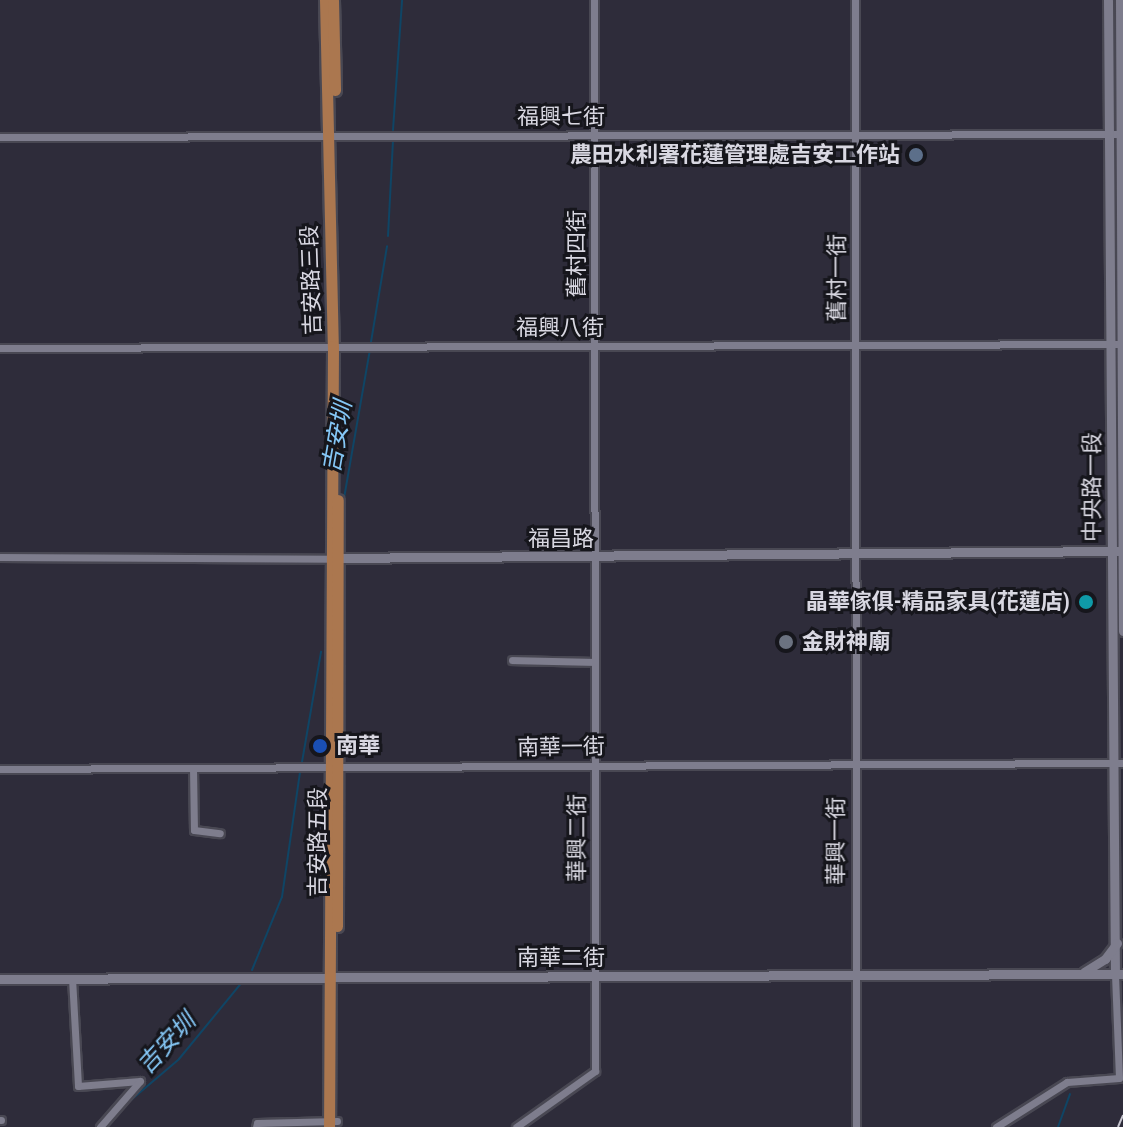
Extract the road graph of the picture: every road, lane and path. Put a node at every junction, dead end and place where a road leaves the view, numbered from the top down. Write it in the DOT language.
graph roads {
  1 [pos="325,0"];
  2 [pos="333,0"];
  3 [pos="594,0"];
  4 [pos="855,0"];
  5 [pos="1108,0"];
  6 [pos="1120,0"];
  7 [pos="855,134"];
  8 [pos="1118,134"];
  9 [pos="332,135"];
  10 [pos="596,135"];
  11 [pos="0,137"];
  12 [pos="1118,343"];
  13 [pos="855,345"];
  14 [pos="335,346"];
  15 [pos="594,346"];
  16 [pos="0,348"];
  17 [pos="1110,551"];
  18 [pos="1122,551"];
  19 [pos="854,556"];
  20 [pos="0,557"];
  21 [pos="593,557"];
  22 [pos="334,558"];
  23 [pos="1123,631"];
  24 [pos="512,660"];
  25 [pos="593,662"];
  26 [pos="1119,763"];
  27 [pos="854,764"];
  28 [pos="594,765"];
  29 [pos="193,768"];
  30 [pos="333,768"];
  31 [pos="0,769"];
  32 [pos="220,833"];
  33 [pos="1117,943"];
  34 [pos="1081,973"];
  35 [pos="856,974"];
  36 [pos="1119,974"];
  37 [pos="334,976"];
  38 [pos="596,976"];
  39 [pos="72,978"];
  40 [pos="0,979"];
  41 [pos="295,1124"];
  42 [pos="333,1124"];
  43 [pos="100,1127"];
  44 [pos="256,1127"];
  45 [pos="516,1127"];
  46 [pos="856,1127"];
  47 [pos="996,1127"];
  1 -- 9 [label="main road, 吉安路三段"];
  2 -- 9 [label="main road, 吉安路三段"];
  3 -- 10 [label="street, 舊村四街"];
  4 -- 7 [label="street, 舊村一街"];
  5 -- 8 [label="street, 中央路一段"];
  6 -- 8 [label="street, 中央路一段"];
  7 -- 8 [label="street, 福興七街"];
  7 -- 10 [label="street, 福興七街"];
  7 -- 13 [label="street, 舊村一街"];
  8 -- 12 [label="street, 中央路一段"];
  9 -- 10 [label="street, 福興七街"];
  9 -- 11 [label="street, 福興七街"];
  9 -- 14 [label="main road, 吉安路三段"];
  10 -- 15 [label="street, 舊村四街"];
  12 -- 13 [label="street, 福興八街"];
  12 -- 17 [label="street, 中央路一段"];
  12 -- 18 [label="street, 中央路一段"];
  13 -- 15 [label="street, 福興八街"];
  13 -- 19 [label="street, 舊村一街"];
  14 -- 15 [label="street, 福興八街"];
  14 -- 16 [label="street, 福興八街"];
  14 -- 22 [label="main road, 吉安路三段"];
  15 -- 21 [label="street, 舊村四街"];
  17 -- 18 [label="street, 福昌路"];
  17 -- 19 [label="street, 福昌路"];
  17 -- 26 [label="street, 中央路一段"];
  18 -- 23 [label="street, 中央路一段"];
  19 -- 21 [label="street, 福昌路"];
  19 -- 27 [label="street, 華興一街"];
  20 -- 22 [label="street, 福昌路"];
  21 -- 22 [label="street, 福昌路"];
  21 -- 25 [label="street, 華興二街"];
  22 -- 30 [label="main road, 吉安路五段"];
  24 -- 25 [label="street"];
  25 -- 28 [label="street, 華興二街"];
  26 -- 27 [label="street, 南華一街"];
  26 -- 33 [label="street, 中央路一段"];
  27 -- 28 [label="street, 南華一街"];
  27 -- 35 [label="street, 華興一街"];
  28 -- 30 [label="street, 南華一街"];
  28 -- 38 [label="street, 華興二街"];
  29 -- 30 [label="street, 南華一街"];
  29 -- 31 [label="street, 南華一街"];
  29 -- 32 [label="street"];
  30 -- 37 [label="main road, 吉安路五段"];
  33 -- 34 [label="street"];
  33 -- 36 [label="street, 中央路一段"];
  34 -- 35 [label="street, 南華二街"];
  34 -- 36 [label="street, 南華二街"];
  35 -- 38 [label="street, 南華二街"];
  35 -- 46 [label="street, 華興一街"];
  36 -- 47 [label="street"];
  37 -- 38 [label="street, 南華二街"];
  37 -- 39 [label="street, 南華二街"];
  37 -- 42 [label="main road, 吉安路五段"];
  38 -- 45 [label="street, 華興二街"];
  39 -- 40 [label="street, 南華二街"];
  39 -- 43 [label="street"];
  41 -- 42 [label="street"];
  41 -- 44 [label="street"];
}
